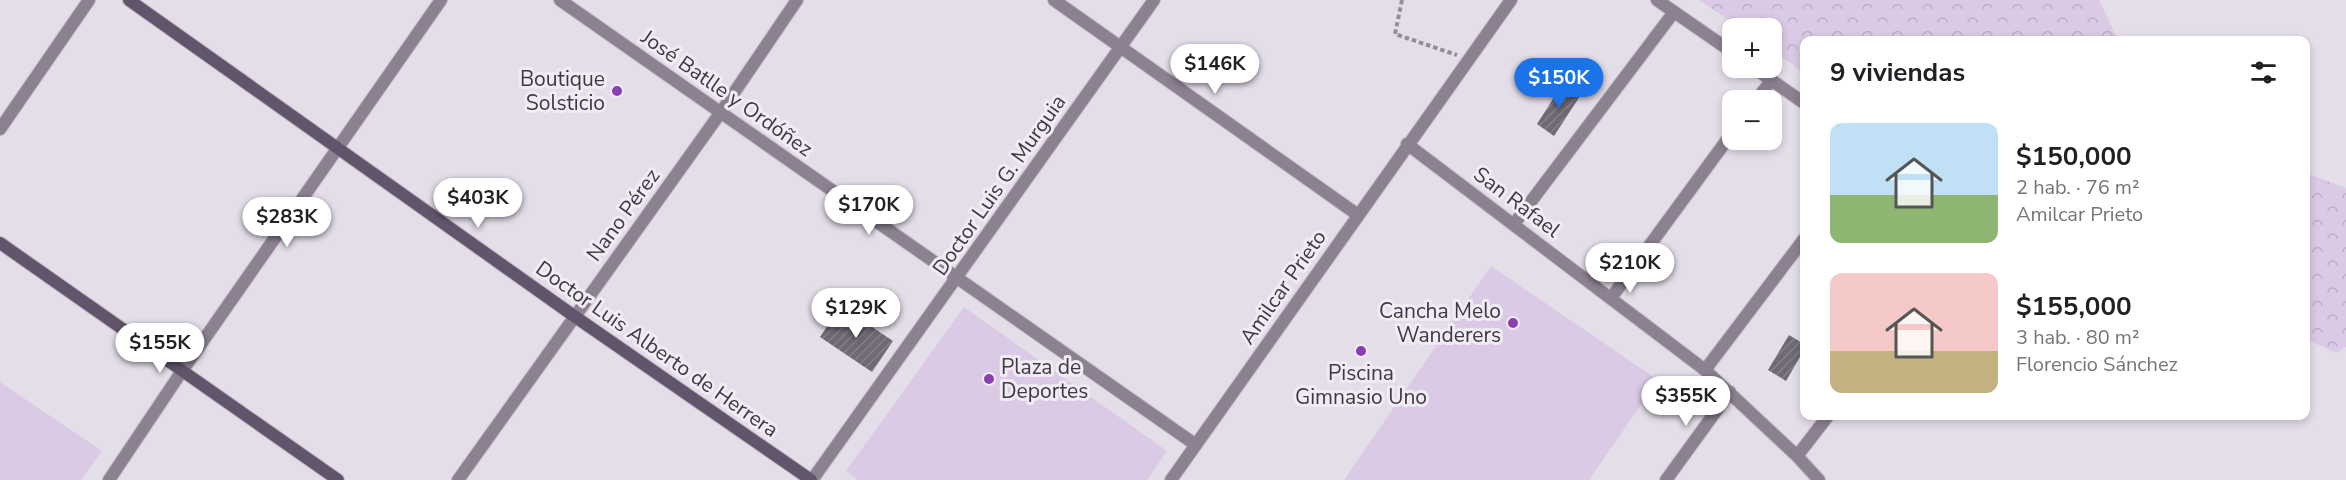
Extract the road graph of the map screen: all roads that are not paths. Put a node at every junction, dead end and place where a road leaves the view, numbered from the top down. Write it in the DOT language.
graph roads {
  1 [pos="89,0"];
  2 [pos="129,0"];
  3 [pos="441,0"];
  4 [pos="560,0"];
  5 [pos="797,0"];
  6 [pos="1054,0"];
  7 [pos="1154,0"];
  8 [pos="1511,0"];
  9 [pos="1657,0"];
  10 [pos="1674,12"];
  11 [pos="1722,45"];
  12 [pos="1121,48"];
  13 [pos="1769,78"];
  14 [pos="1772,80"];
  15 [pos="1764,90"];
  16 [pos="1800,100"];
  17 [pos="721,112"];
  18 [pos="0,129"];
  19 [pos="1407,144"];
  20 [pos="1722,147"];
  21 [pos="339,148"];
  22 [pos="1358,215"];
  23 [pos="1514,224"];
  24 [pos="0,243"];
  25 [pos="1800,244"];
  26 [pos="957,279"];
  27 [pos="1611,298"];
  28 [pos="574,316"];
  29 [pos="1705,369"];
  30 [pos="182,371"];
  31 [pos="1730,392"];
  32 [pos="1825,420"];
  33 [pos="1196,445"];
  34 [pos="1797,456"];
  35 [pos="109,480"];
  36 [pos="338,480"];
  37 [pos="458,480"];
  38 [pos="812,480"];
  39 [pos="1171,480"];
  40 [pos="1666,480"];
  41 [pos="1819,480"];
  1 -- 18 [label="street"];
  2 -- 21 [label="street, Doctor Luis Alberto de Herrera"];
  3 -- 21 [label="street"];
  4 -- 17 [label="street, José Batlle y Ordóñez"];
  5 -- 17 [label="street, Nano Pérez"];
  6 -- 12 [label="street"];
  7 -- 12 [label="street, Doctor Luis G. Murguia"];
  8 -- 19 [label="street, Amilcar Prieto"];
  9 -- 10 [label="street"];
  10 -- 11 [label="street"];
  10 -- 23 [label="street"];
  12 -- 22 [label="street"];
  12 -- 26 [label="street, Doctor Luis G. Murguia"];
  13 -- 14 [label="street"];
  14 -- 15 [label="street"];
  14 -- 16 [label="street"];
  17 -- 26 [label="street, José Batlle y Ordóñez"];
  17 -- 28 [label="street, Nano Pérez"];
  19 -- 22 [label="street, Amilcar Prieto"];
  19 -- 23 [label="street, San Rafael"];
  20 -- 27 [label="street"];
  21 -- 28 [label="street, Doctor Luis Alberto de Herrera"];
  21 -- 30 [label="street"];
  22 -- 33 [label="street, Amilcar Prieto"];
  23 -- 27 [label="street, San Rafael"];
  24 -- 30 [label="street"];
  25 -- 29 [label="street"];
  26 -- 33 [label="street, José Batlle y Ordóñez"];
  26 -- 38 [label="street, Doctor Luis G. Murguia"];
  27 -- 29 [label="street, San Rafael"];
  28 -- 37 [label="street, Nano Pérez"];
  28 -- 38 [label="street, Doctor Luis Alberto de Herrera"];
  29 -- 31 [label="street, San Rafael"];
  30 -- 35 [label="street"];
  30 -- 36 [label="street"];
  31 -- 34 [label="street, San Rafael"];
  31 -- 40 [label="street"];
  32 -- 34 [label="street"];
  33 -- 39 [label="street, Amilcar Prieto"];
  34 -- 41 [label="street, San Rafael"];
}
